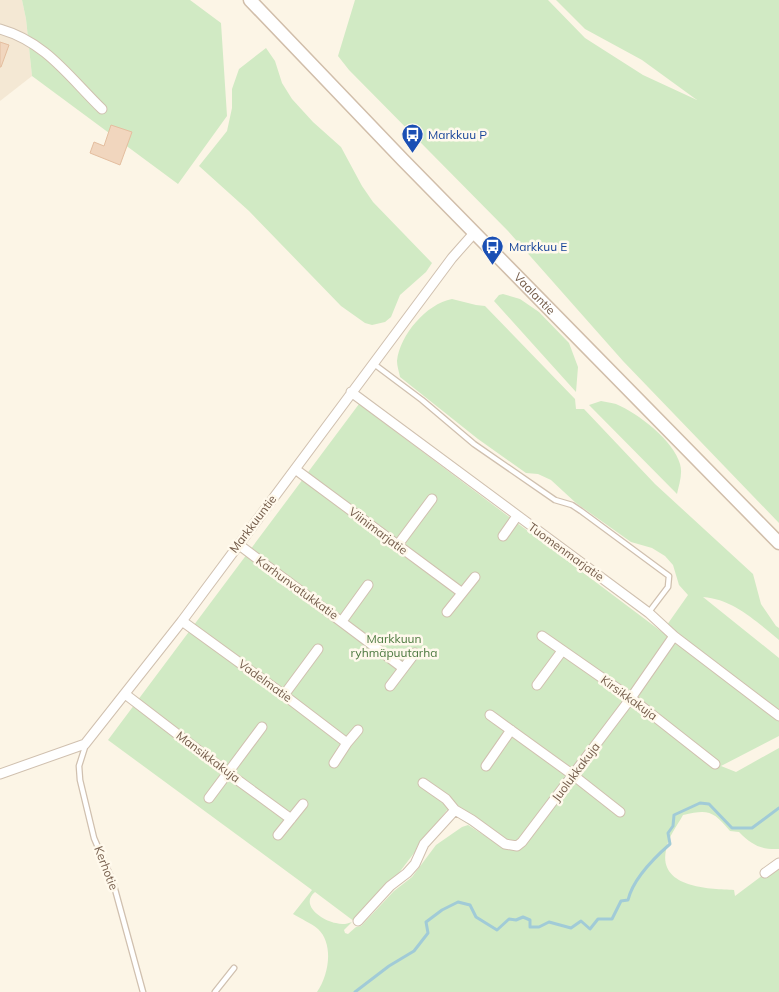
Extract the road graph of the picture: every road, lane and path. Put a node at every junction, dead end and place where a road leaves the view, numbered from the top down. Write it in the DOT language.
graph roads {
  1 [pos="250,0"];
  2 [pos="0,29"];
  3 [pos="102,109"];
  4 [pos="475,232"];
  5 [pos="373,363"];
  6 [pos="351,392"];
  7 [pos="295,469"];
  8 [pos="432,500"];
  9 [pos="517,516"];
  10 [pos="503,536"];
  11 [pos="779,543"];
  12 [pos="238,544"];
  13 [pos="398,546"];
  14 [pos="475,576"];
  15 [pos="368,585"];
  16 [pos="461,592"];
  17 [pos="447,612"];
  18 [pos="649,613"];
  19 [pos="182,621"];
  20 [pos="342,621"];
  21 [pos="542,636"];
  22 [pos="674,636"];
  23 [pos="318,649"];
  24 [pos="562,650"];
  25 [pos="415,653"];
  26 [pos="403,668"];
  27 [pos="537,685"];
  28 [pos="390,686"];
  29 [pos="125,694"];
  30 [pos="284,695"];
  31 [pos="631,698"];
  32 [pos="490,715"];
  33 [pos="779,716"];
  34 [pos="262,727"];
  35 [pos="358,730"];
  36 [pos="511,730"];
  37 [pos="347,743"];
  38 [pos="85,744"];
  39 [pos="334,763"];
  40 [pos="715,764"];
  41 [pos="486,766"];
  42 [pos="228,773"];
  43 [pos="0,774"];
  44 [pos="573,775"];
  45 [pos="423,783"];
  46 [pos="209,798"];
  47 [pos="303,804"];
  48 [pos="455,810"];
  49 [pos="620,812"];
  50 [pos="291,819"];
  51 [pos="278,835"];
  52 [pos="779,862"];
  53 [pos="765,873"];
  54 [pos="358,921"];
  55 [pos="234,968"];
  56 [pos="143,992"];
  57 [pos="215,992"];
  1 -- 4 [label="street, Vaalantie"];
  2 -- 3 [label="street"];
  4 -- 5 [label="street, Markkuuntie"];
  4 -- 11 [label="street, Vaalantie"];
  5 -- 6 [label="street, Markkuuntie"];
  5 -- 18 [label="lane"];
  6 -- 7 [label="street, Markkuuntie"];
  6 -- 9 [label="street, Tuomenmarjatie"];
  7 -- 12 [label="street, Markkuuntie"];
  7 -- 13 [label="street, Viinimarjatie"];
  8 -- 13 [label="street"];
  9 -- 10 [label="street"];
  9 -- 18 [label="street, Tuomenmarjatie"];
  12 -- 19 [label="street, Markkuuntie"];
  12 -- 20 [label="street, Karhunvatukkatie"];
  13 -- 16 [label="street, Viinimarjatie"];
  14 -- 16 [label="street"];
  15 -- 20 [label="street"];
  16 -- 17 [label="street"];
  18 -- 22 [label="street, Tuomenmarjatie"];
  19 -- 29 [label="street, Markkuuntie"];
  19 -- 30 [label="street, Vadelmatie"];
  20 -- 26 [label="street, Karhunvatukkatie"];
  21 -- 24 [label="street, Kirsikkakuja"];
  22 -- 31 [label="street, Juolukkakuja"];
  22 -- 33 [label="street, Tuomenmarjatie"];
  23 -- 30 [label="street"];
  24 -- 27 [label="street"];
  24 -- 31 [label="street, Kirsikkakuja"];
  25 -- 26 [label="street"];
  26 -- 28 [label="street"];
  29 -- 38 [label="street, Markkuuntie"];
  29 -- 42 [label="street, Mansikkakuja"];
  30 -- 37 [label="street, Vadelmatie"];
  31 -- 40 [label="street, Kirsikkakuja"];
  31 -- 44 [label="street, Juolukkakuja"];
  32 -- 36 [label="street"];
  34 -- 42 [label="street"];
  35 -- 37 [label="street"];
  36 -- 41 [label="street"];
  36 -- 44 [label="street"];
  37 -- 39 [label="street"];
  38 -- 43 [label="street"];
  38 -- 56 [label="lane, Kerhotie"];
  42 -- 46 [label="street"];
  42 -- 50 [label="street, Mansikkakuja"];
  44 -- 48 [label="street, Juolukkakuja"];
  44 -- 49 [label="street"];
  45 -- 48 [label="street, Juolukkakuja"];
  47 -- 50 [label="street"];
  48 -- 54 [label="street"];
  50 -- 51 [label="street"];
  52 -- 53 [label="street"];
  55 -- 57 [label="lane"];
}
